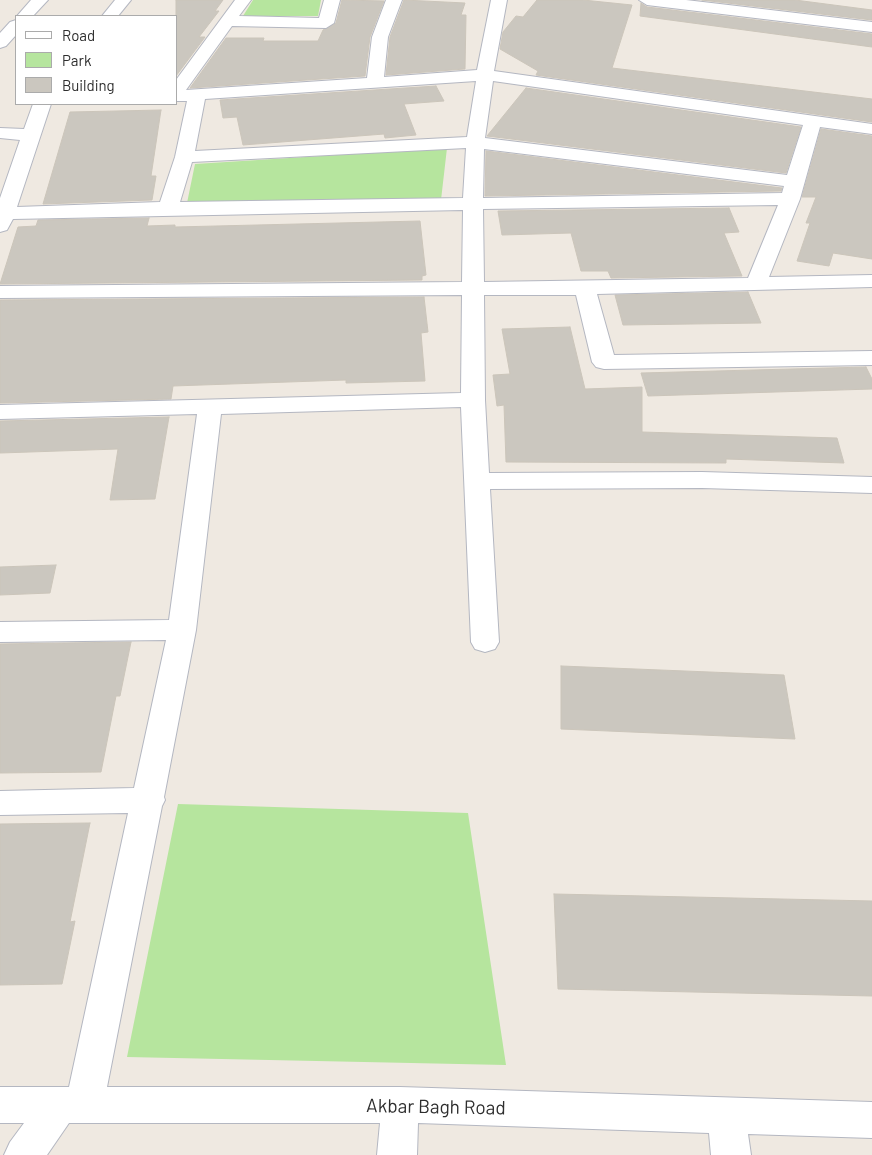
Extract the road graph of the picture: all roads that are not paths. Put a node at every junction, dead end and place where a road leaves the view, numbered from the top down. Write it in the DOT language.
graph roads {
  1 [pos="40,0"];
  2 [pos="123,0"];
  3 [pos="243,0"];
  4 [pos="332,0"];
  5 [pos="394,0"];
  6 [pos="499,0"];
  7 [pos="646,0"];
  8 [pos="26,15"];
  9 [pos="111,15"];
  10 [pos="229,21"];
  11 [pos="872,27"];
  12 [pos="484,75"];
  13 [pos="375,82"];
  14 [pos="178,91"];
  15 [pos="178,94"];
  16 [pos="197,94"];
  17 [pos="42,105"];
  18 [pos="813,120"];
  19 [pos="872,129"];
  20 [pos="0,133"];
  21 [pos="31,135"];
  22 [pos="475,142"];
  23 [pos="184,157"];
  24 [pos="792,191"];
  25 [pos="473,204"];
  26 [pos="168,208"];
  27 [pos="2,220"];
  28 [pos="872,281"];
  29 [pos="756,284"];
  30 [pos="472,288"];
  31 [pos="585,288"];
  32 [pos="0,292"];
  33 [pos="872,358"];
  34 [pos="473,400"];
  35 [pos="210,408"];
  36 [pos="0,412"];
  37 [pos="476,481"];
  38 [pos="872,485"];
  39 [pos="182,630"];
  40 [pos="0,632"];
  41 [pos="485,642"];
  42 [pos="149,800"];
  43 [pos="0,803"];
  44 [pos="0,1105"];
  45 [pos="400,1105"];
  46 [pos="71,1106"];
  47 [pos="727,1114"];
  48 [pos="872,1120"];
  49 [pos="24,1155"];
  50 [pos="397,1155"];
  51 [pos="731,1155"];
  1 -- 8 [label="street"];
  2 -- 9 [label="street"];
  3 -- 10 [label="street"];
  4 -- 10 [label="street"];
  5 -- 13 [label="street"];
  6 -- 12 [label="street"];
  7 -- 11 [label="street"];
  10 -- 14 [label="street"];
  12 -- 13 [label="street"];
  12 -- 18 [label="street"];
  12 -- 22 [label="street"];
  13 -- 16 [label="street"];
  15 -- 16 [label="street"];
  16 -- 23 [label="street"];
  17 -- 21 [label="street"];
  18 -- 19 [label="street"];
  18 -- 24 [label="street"];
  20 -- 21 [label="street"];
  21 -- 27 [label="street"];
  22 -- 23 [label="street"];
  22 -- 24 [label="street"];
  22 -- 25 [label="street"];
  23 -- 26 [label="street"];
  24 -- 25 [label="street"];
  24 -- 29 [label="street"];
  25 -- 26 [label="street"];
  25 -- 30 [label="street"];
  26 -- 27 [label="street"];
  28 -- 29 [label="street"];
  29 -- 31 [label="street"];
  30 -- 31 [label="street"];
  30 -- 32 [label="street"];
  30 -- 34 [label="street"];
  31 -- 33 [label="street"];
  34 -- 35 [label="street"];
  34 -- 37 [label="street"];
  35 -- 36 [label="street"];
  35 -- 39 [label="street"];
  37 -- 38 [label="street"];
  37 -- 41 [label="street"];
  39 -- 40 [label="street"];
  39 -- 42 [label="street"];
  42 -- 43 [label="street"];
  42 -- 46 [label="street"];
  44 -- 46 [label="street, Akbar Bagh Road"];
  45 -- 46 [label="street, Akbar Bagh Road"];
  45 -- 47 [label="street, Akbar Bagh Road"];
  45 -- 50 [label="street"];
  46 -- 49 [label="street"];
  47 -- 48 [label="street, Akbar Bagh Road"];
  47 -- 51 [label="street"];
}
